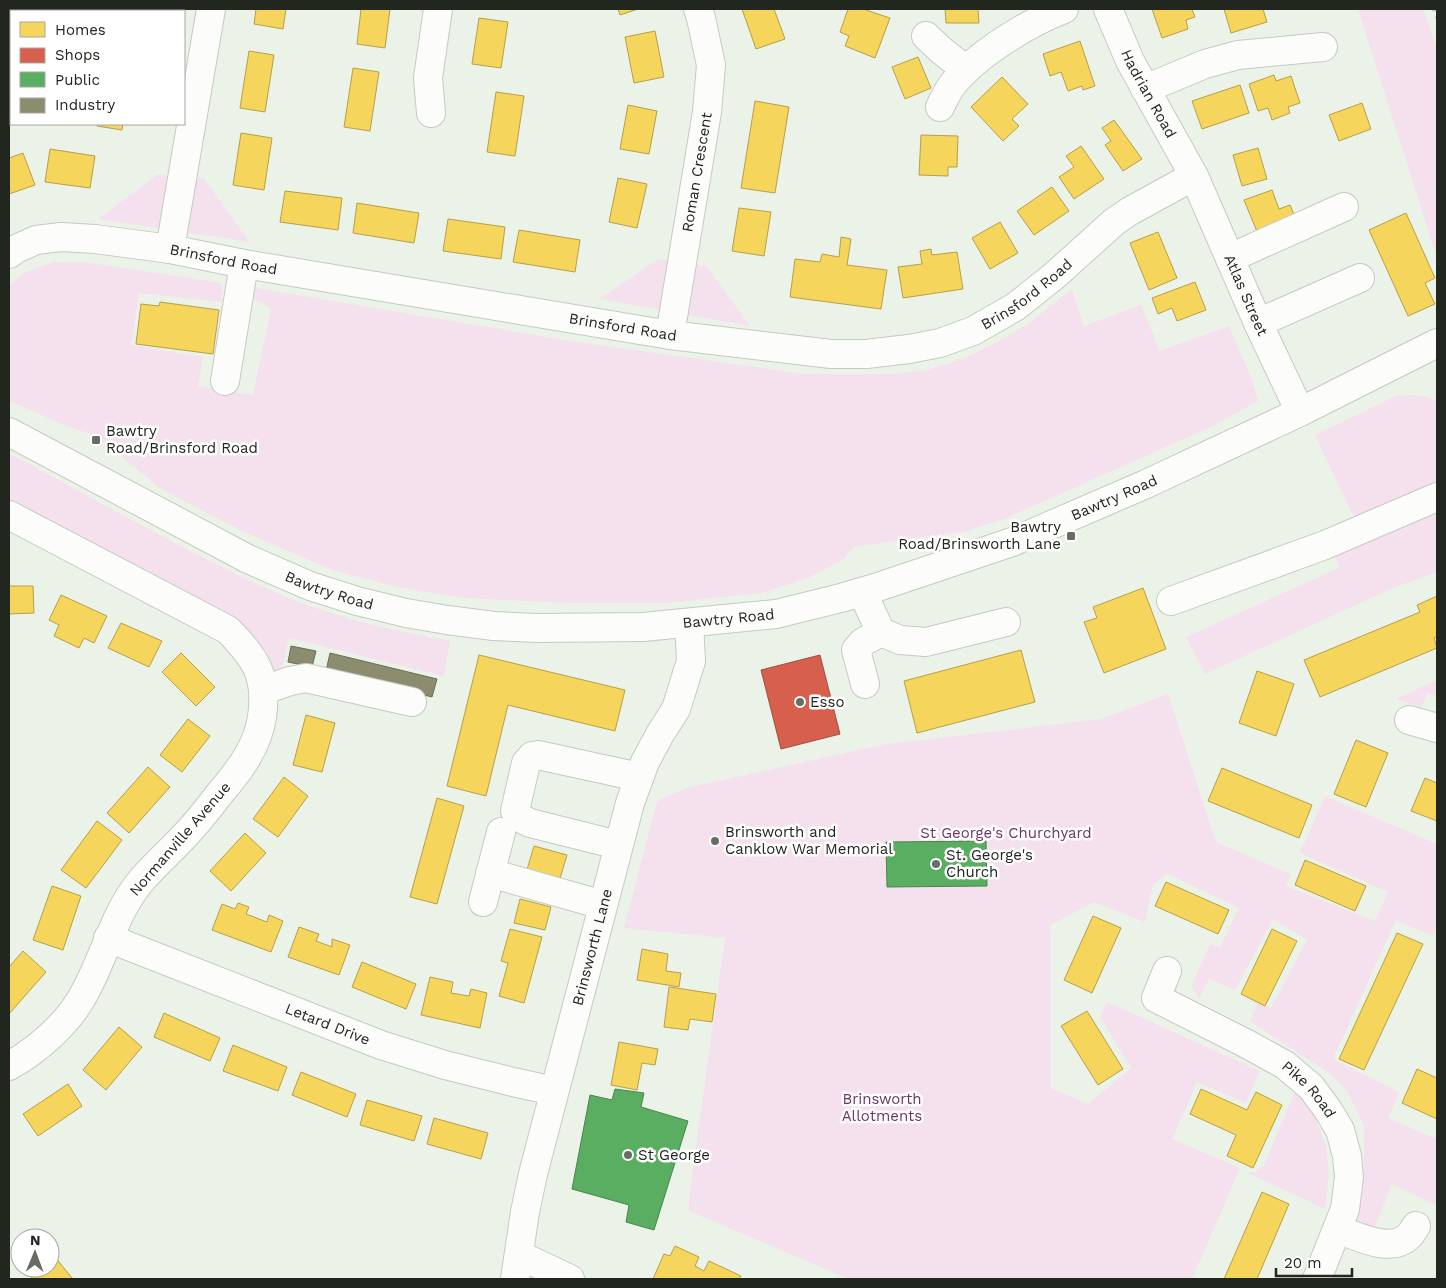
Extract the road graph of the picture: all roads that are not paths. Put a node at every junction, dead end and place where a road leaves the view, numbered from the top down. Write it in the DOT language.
graph roads {
  1 [pos="211,9"];
  2 [pos="438,9"];
  3 [pos="698,9"];
  4 [pos="1064,9"];
  5 [pos="1108,9"];
  6 [pos="926,36"];
  7 [pos="1323,47"];
  8 [pos="966,70"];
  9 [pos="1144,89"];
  10 [pos="940,107"];
  11 [pos="431,112"];
  12 [pos="1194,176"];
  13 [pos="1344,207"];
  14 [pos="170,249"];
  15 [pos="9,254"];
  16 [pos="1230,258"];
  17 [pos="244,264"];
  18 [pos="1360,278"];
  19 [pos="1258,323"];
  20 [pos="670,335"];
  21 [pos="1437,343"];
  22 [pos="225,380"];
  23 [pos="1300,412"];
  24 [pos="9,432"];
  25 [pos="1437,497"];
  26 [pos="9,515"];
  27 [pos="862,592"];
  28 [pos="1171,601"];
  29 [pos="1006,622"];
  30 [pos="689,623"];
  31 [pos="881,632"];
  32 [pos="261,679"];
  33 [pos="865,684"];
  34 [pos="412,702"];
  35 [pos="1409,720"];
  36 [pos="1437,728"];
  37 [pos="639,777"];
  38 [pos="501,832"];
  39 [pos="618,846"];
  40 [pos="490,873"];
  41 [pos="483,902"];
  42 [pos="602,905"];
  43 [pos="108,938"];
  44 [pos="1167,972"];
  45 [pos="9,1066"];
  46 [pos="554,1091"];
  47 [pos="1416,1226"];
  48 [pos="1337,1229"];
  49 [pos="517,1267"];
  50 [pos="570,1279"];
  51 [pos="1317,1279"];
  1 -- 14 [label="street"];
  2 -- 11 [label="street"];
  3 -- 20 [label="street, Roman Crescent"];
  4 -- 8 [label="street"];
  5 -- 9 [label="street, Hadrian Road"];
  6 -- 8 [label="street"];
  7 -- 9 [label="street"];
  8 -- 10 [label="street"];
  9 -- 12 [label="street, Hadrian Road"];
  12 -- 16 [label="street, Atlas Street"];
  12 -- 20 [label="street, Brinsford Road"];
  13 -- 16 [label="street"];
  14 -- 15 [label="street, Brinsford Road"];
  14 -- 17 [label="street, Brinsford Road"];
  16 -- 19 [label="street, Atlas Street"];
  17 -- 20 [label="street, Brinsford Road"];
  17 -- 22 [label="street"];
  18 -- 19 [label="street"];
  19 -- 23 [label="street, Atlas Street"];
  21 -- 23 [label="street, Bawtry Road"];
  23 -- 27 [label="street, Bawtry Road"];
  24 -- 30 [label="street, Bawtry Road"];
  25 -- 28 [label="street"];
  26 -- 32 [label="street"];
  27 -- 30 [label="street, Bawtry Road"];
  27 -- 31 [label="street"];
  29 -- 31 [label="street"];
  30 -- 37 [label="street, Brinsworth Lane"];
  31 -- 33 [label="street"];
  32 -- 34 [label="street"];
  32 -- 43 [label="street, Normanville Avenue"];
  35 -- 36 [label="street"];
  37 -- 39 [label="street, Brinsworth Lane"];
  37 -- 39 [label="street"];
  38 -- 40 [label="street"];
  39 -- 42 [label="street, Brinsworth Lane"];
  40 -- 41 [label="street"];
  40 -- 42 [label="street"];
  42 -- 46 [label="street, Brinsworth Lane"];
  43 -- 45 [label="street, Normanville Avenue"];
  43 -- 46 [label="street, Letard Drive"];
  44 -- 48 [label="street, Pike Road"];
  46 -- 49 [label="street, Brinsworth Lane"];
  47 -- 48 [label="street"];
  48 -- 51 [label="street, Pike Road"];
  49 -- 50 [label="street"];
}
